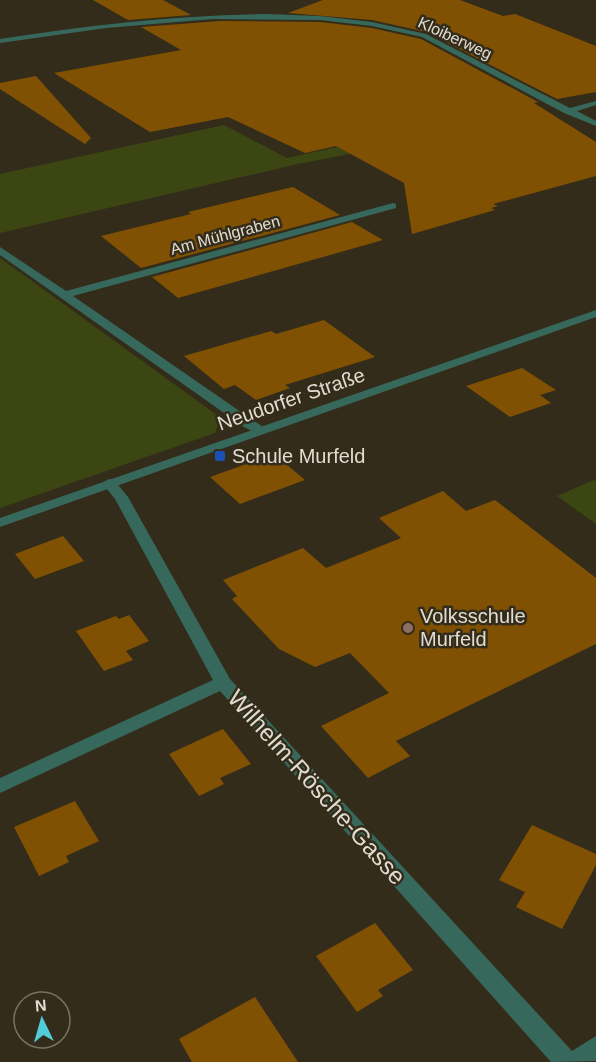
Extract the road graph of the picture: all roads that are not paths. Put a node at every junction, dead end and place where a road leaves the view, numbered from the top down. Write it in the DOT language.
graph roads {
  1 [pos="0,40"];
  2 [pos="596,103"];
  3 [pos="567,111"];
  4 [pos="596,124"];
  5 [pos="393,206"];
  6 [pos="0,250"];
  7 [pos="65,295"];
  8 [pos="596,313"];
  9 [pos="261,430"];
  10 [pos="109,483"];
  11 [pos="0,523"];
  12 [pos="223,683"];
  13 [pos="0,786"];
  14 [pos="596,1047"];
  15 [pos="566,1062"];
  16 [pos="577,1062"];
  1 -- 3 [label="street, Kloiberweg"];
  2 -- 3 [label="street"];
  3 -- 4 [label="street"];
  5 -- 7 [label="street, Am Mühlgraben"];
  6 -- 7 [label="street"];
  7 -- 9 [label="street"];
  8 -- 9 [label="street, Neudorfer Straße"];
  9 -- 10 [label="street, Neudorfer Straße"];
  10 -- 11 [label="street, Neudorfer Straße"];
  10 -- 12 [label="street, Wilhelm-Rösche-Gasse"];
  12 -- 13 [label="street"];
  12 -- 15 [label="street, Wilhelm-Rösche-Gasse"];
  14 -- 16 [label="street"];
}
